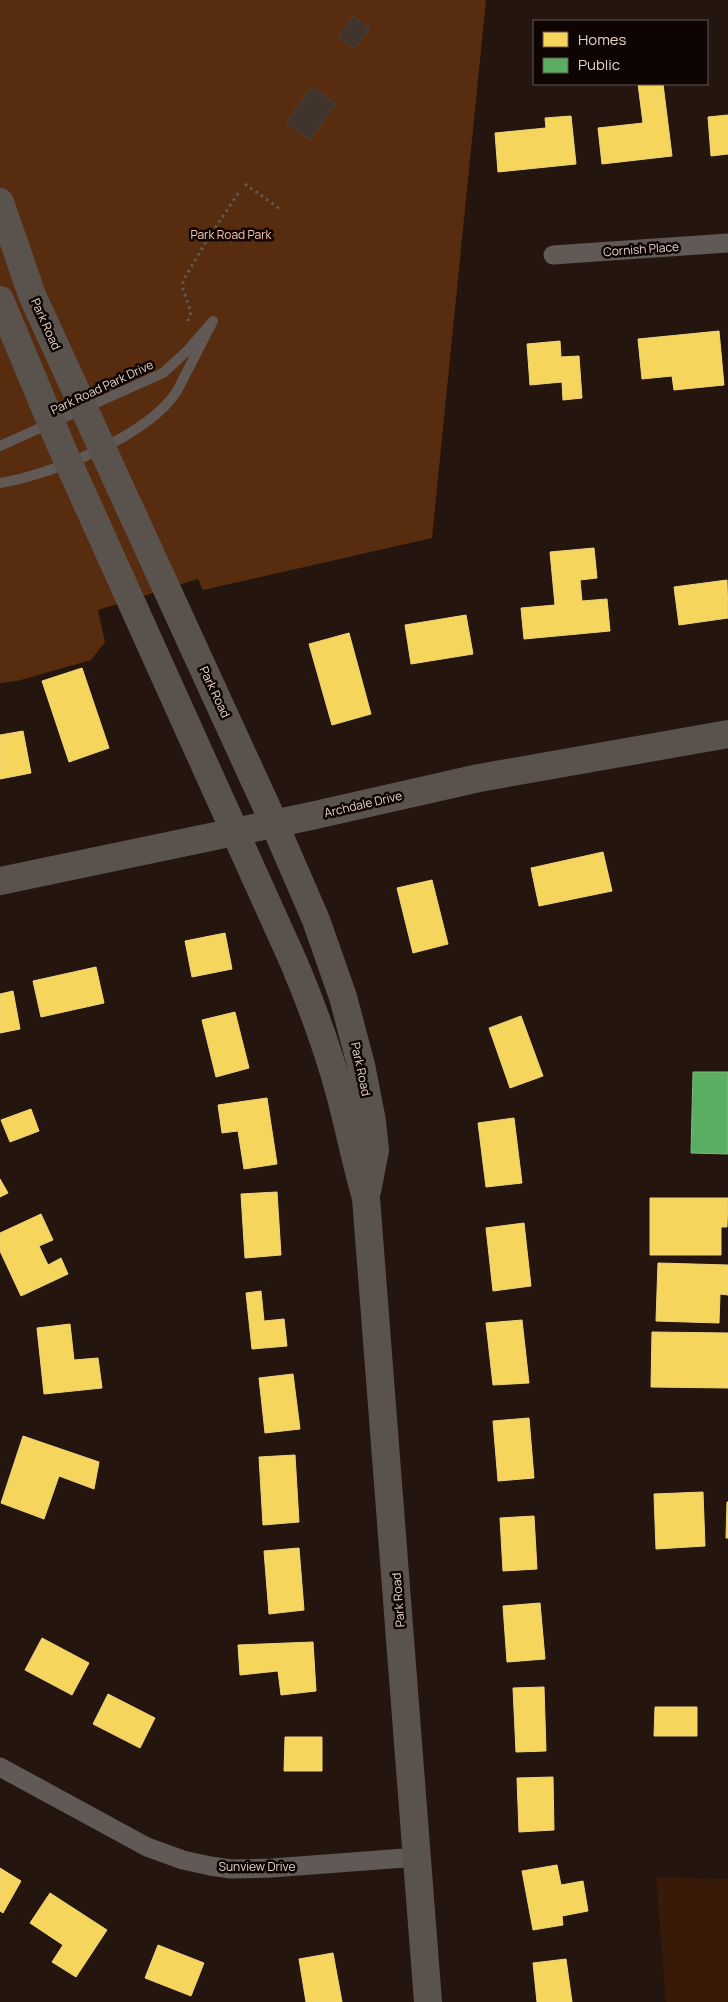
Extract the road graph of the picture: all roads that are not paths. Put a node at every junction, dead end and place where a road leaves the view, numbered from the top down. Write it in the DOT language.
graph roads {
  1 [pos="0,202"];
  2 [pos="728,243"];
  3 [pos="553,255"];
  4 [pos="0,300"];
  5 [pos="84,409"];
  6 [pos="51,424"];
  7 [pos="0,446"];
  8 [pos="102,448"];
  9 [pos="68,462"];
  10 [pos="0,484"];
  11 [pos="728,734"];
  12 [pos="274,823"];
  13 [pos="236,831"];
  14 [pos="0,881"];
  15 [pos="366,1198"];
  16 [pos="0,1767"];
  17 [pos="418,1858"];
  18 [pos="428,2002"];
  1 -- 5 [label="main road, Park Road"];
  2 -- 3 [label="street, Cornish Place"];
  4 -- 6 [label="main road, Park Road"];
  5 -- 6 [label="lane, Park Road Park Drive"];
  5 -- 8 [label="main road, Park Road"];
  5 -- 8 [label="lane, Park Road Park Drive"];
  6 -- 7 [label="lane, Park Road Park Drive"];
  6 -- 9 [label="main road, Park Road"];
  8 -- 9 [label="lane, Park Road Park Drive"];
  8 -- 12 [label="main road, Park Road"];
  9 -- 10 [label="lane, Park Road Park Drive"];
  9 -- 13 [label="main road, Park Road"];
  11 -- 12 [label="main road, Archdale Drive"];
  12 -- 13 [label="main road, Archdale Drive"];
  12 -- 15 [label="main road, Park Road"];
  13 -- 14 [label="main road, Archdale Drive"];
  13 -- 15 [label="main road, Park Road"];
  15 -- 17 [label="main road, Park Road"];
  16 -- 17 [label="street, Sunview Drive"];
  17 -- 18 [label="main road, Park Road"];
}
